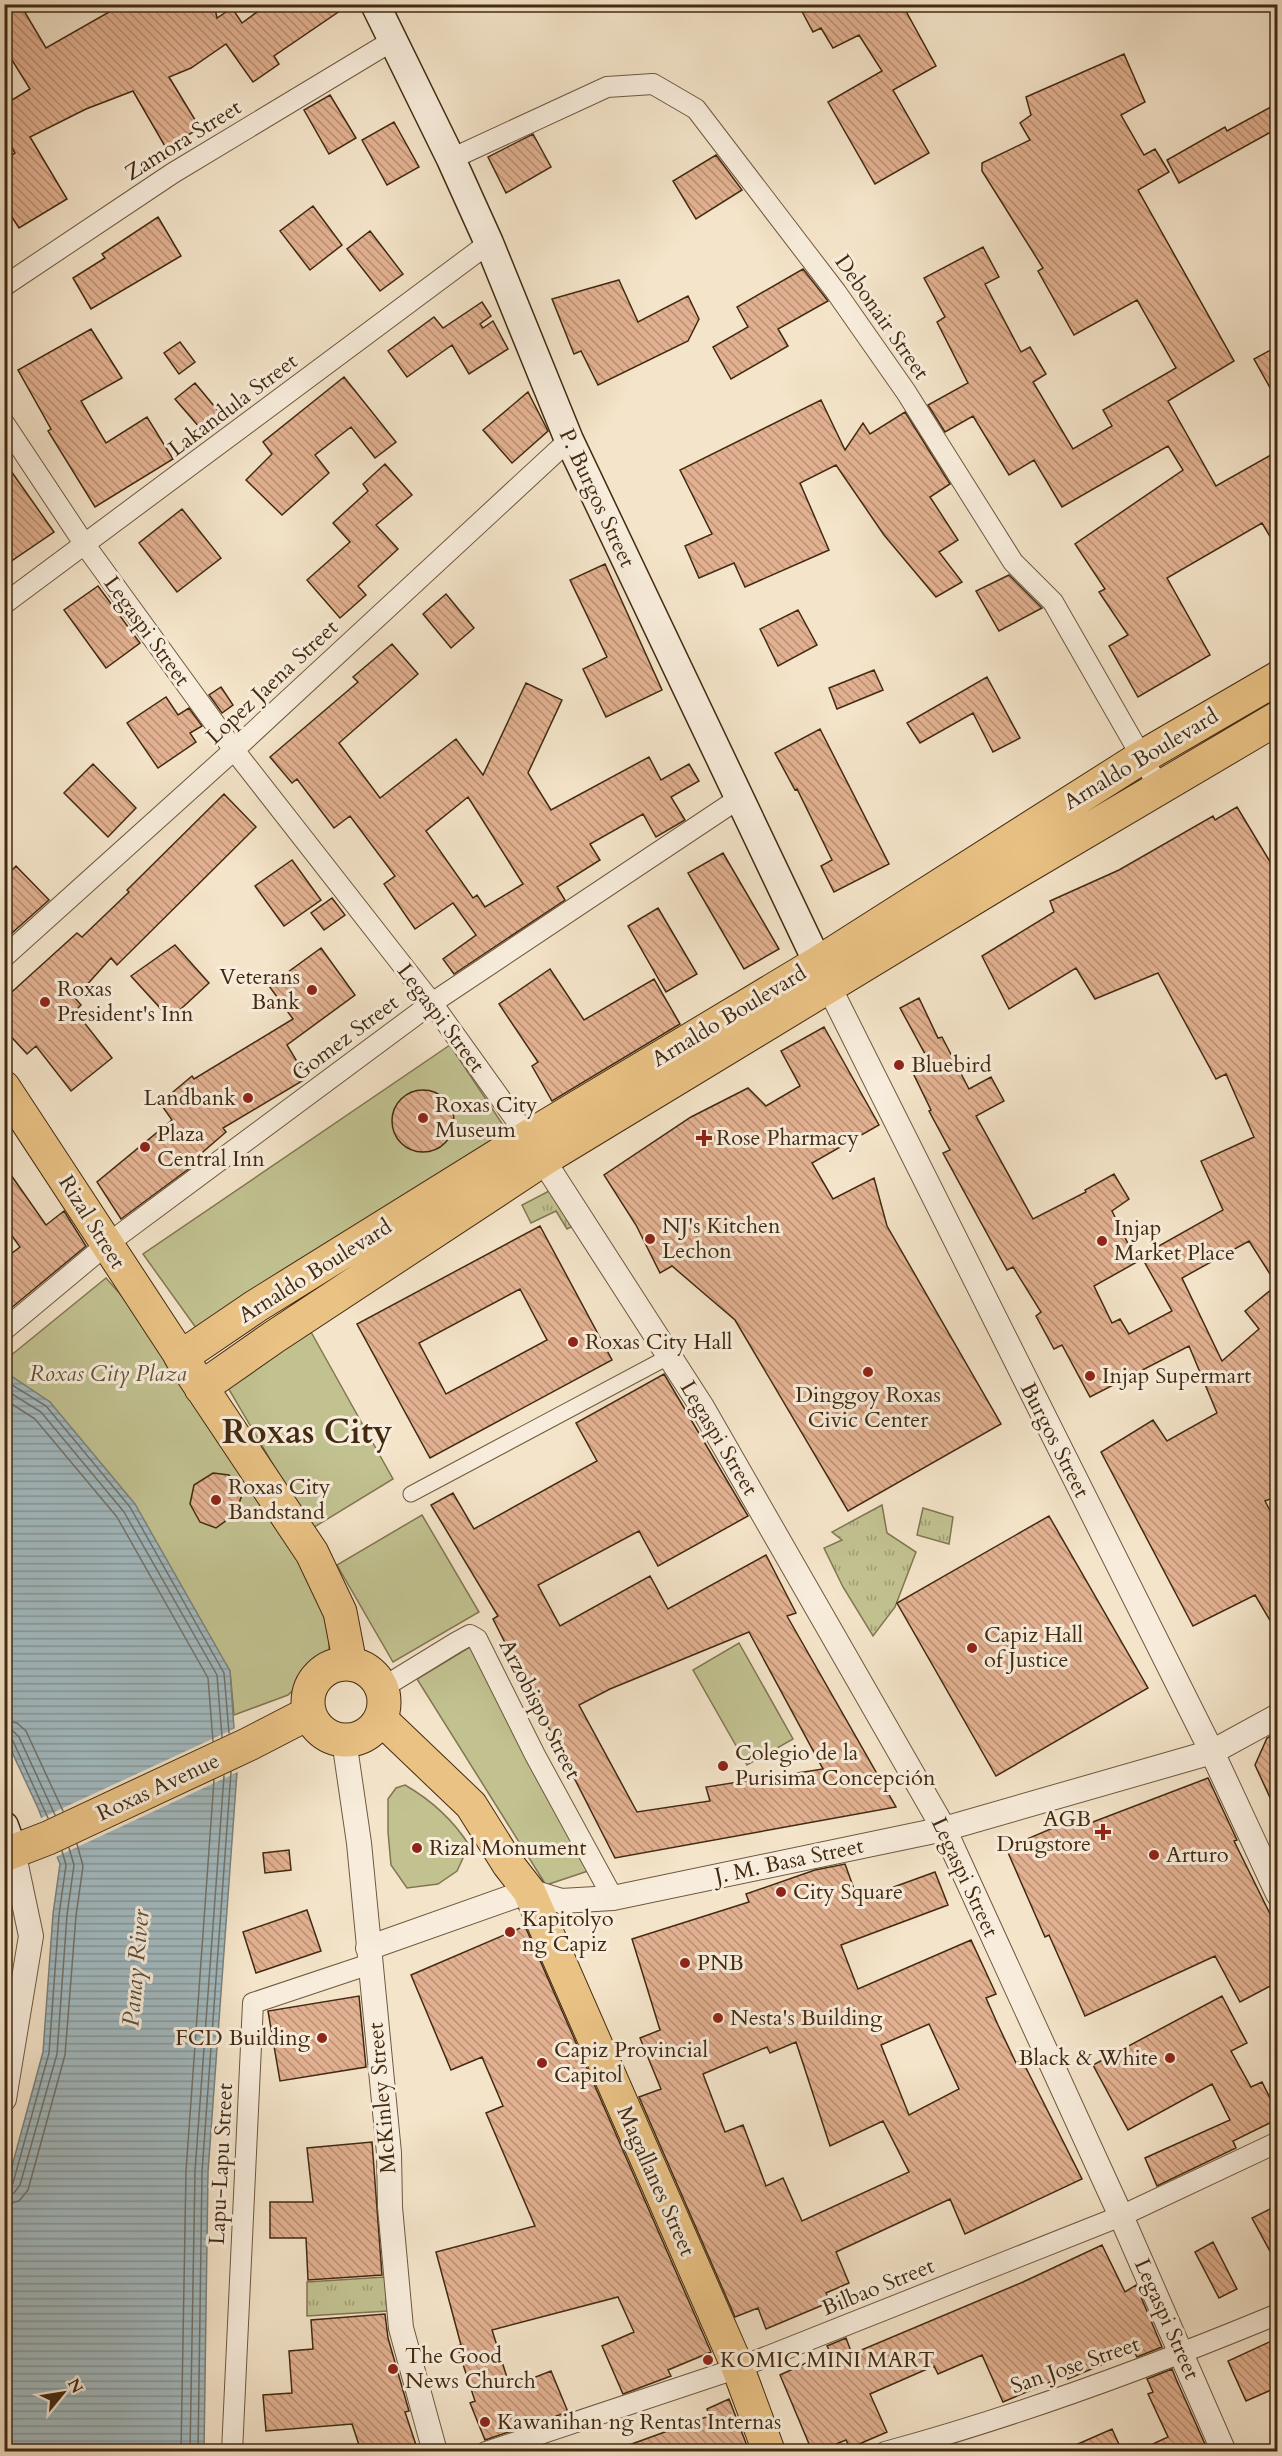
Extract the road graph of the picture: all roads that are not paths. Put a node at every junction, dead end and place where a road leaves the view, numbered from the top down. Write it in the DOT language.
graph roads {
  1 [pos="375,4"];
  2 [pos="392,41"];
  3 [pos="451,159"];
  4 [pos="489,243"];
  5 [pos="4,286"];
  6 [pos="4,423"];
  7 [pos="569,440"];
  8 [pos="85,545"];
  9 [pos="4,604"];
  10 [pos="1278,678"];
  11 [pos="1278,718"];
  12 [pos="234,750"];
  13 [pos="1142,757"];
  14 [pos="1160,787"];
  15 [pos="738,798"];
  16 [pos="4,957"];
  17 [pos="823,975"];
  18 [pos="432,1004"];
  19 [pos="4,1087"];
  20 [pos="536,1148"];
  21 [pos="106,1245"];
  22 [pos="4,1330"];
  23 [pos="670,1356"];
  24 [pos="181,1357"];
  25 [pos="201,1388"];
  26 [pos="411,1494"];
  27 [pos="350,1664"];
  28 [pos="381,1703"];
  29 [pos="309,1713"];
  30 [pos="1278,1716"];
  31 [pos="345,1740"];
  32 [pos="1212,1752"];
  33 [pos="944,1829"];
  34 [pos="7,1844"];
  35 [pos="529,1891"];
  36 [pos="1278,1894"];
  37 [pos="613,1898"];
  38 [pos="369,1956"];
  39 [pos="4,2100"];
  40 [pos="1278,2142"];
  41 [pos="1121,2216"];
  42 [pos="1278,2314"];
  43 [pos="1182,2354"];
  44 [pos="738,2368"];
  45 [pos="232,2451"];
  46 [pos="435,2451"];
  47 [pos="486,2451"];
  48 [pos="769,2451"];
  49 [pos="885,2451"];
  50 [pos="1224,2451"];
  1 -- 2 [label="main road, P. Burgos Street"];
  2 -- 3 [label="main road, P. Burgos Street"];
  2 -- 5 [label="street, Zamora Street"];
  3 -- 4 [label="main road, P. Burgos Street"];
  3 -- 13 [label="street, Debonair Street"];
  4 -- 7 [label="main road, P. Burgos Street"];
  4 -- 8 [label="street, Lakandula Street"];
  6 -- 8 [label="street, Legaspi Street"];
  7 -- 12 [label="street, Lopez Jaena Street"];
  7 -- 15 [label="main road, P. Burgos Street"];
  8 -- 9 [label="street, Lakandula Street"];
  8 -- 12 [label="street, Legaspi Street"];
  10 -- 13 [label="highway, Arnaldo Boulevard"];
  11 -- 14 [label="highway, Arnaldo Boulevard"];
  12 -- 16 [label="street, Lopez Jaena Street"];
  12 -- 18 [label="street, Legaspi Street"];
  13 -- 14 [label="street, Debonair Street"];
  13 -- 17 [label="highway, Arnaldo Boulevard"];
  14 -- 17 [label="highway, Arnaldo Boulevard"];
  15 -- 17 [label="main road, P. Burgos Street"];
  15 -- 18 [label="street, Gomez Street"];
  17 -- 20 [label="highway, Arnaldo Boulevard"];
  17 -- 32 [label="street, Burgos Street"];
  18 -- 20 [label="street, Legaspi Street"];
  18 -- 21 [label="street, Gomez Street"];
  19 -- 21 [label="main road, Rizal Street"];
  20 -- 23 [label="street, Legaspi Street"];
  20 -- 24 [label="highway, Arnaldo Boulevard"];
  20 -- 25 [label="highway, Arnaldo Boulevard"];
  21 -- 22 [label="street, Gomez Street"];
  21 -- 24 [label="main road, Rizal Street"];
  23 -- 26 [label="street"];
  23 -- 33 [label="street, Legaspi Street"];
  24 -- 25 [label="highway"];
  25 -- 27 [label="highway"];
  27 -- 28 [label="highway"];
  27 -- 29 [label="highway"];
  28 -- 31 [label="highway"];
  28 -- 35 [label="main road, Magallanes Street"];
  28 -- 37 [label="street, Arzobispo Street"];
  29 -- 31 [label="highway"];
  29 -- 34 [label="highway, Roxas Avenue"];
  30 -- 32 [label="street, J. M. Basa Street"];
  31 -- 38 [label="street, McKinley Street"];
  32 -- 33 [label="street, J. M. Basa Street"];
  32 -- 36 [label="street, Burgos Street"];
  33 -- 37 [label="street, J. M. Basa Street"];
  33 -- 41 [label="street, Legaspi Street"];
  34 -- 39 [label="street"];
  35 -- 37 [label="street, J. M. Basa Street"];
  35 -- 38 [label="street"];
  35 -- 44 [label="main road, Magallanes Street"];
  38 -- 45 [label="street, Lapu-Lapu Street"];
  38 -- 46 [label="street, McKinley Street"];
  40 -- 41 [label="street, Bilbao Street"];
  41 -- 43 [label="street, Legaspi Street"];
  41 -- 44 [label="street, Bilbao Street"];
  42 -- 43 [label="street, San Jose Street"];
  43 -- 49 [label="street, San Jose Street"];
  43 -- 50 [label="street, Legaspi Street"];
  44 -- 47 [label="street, Bilbao Street"];
  44 -- 48 [label="main road, Magallanes Street"];
}
